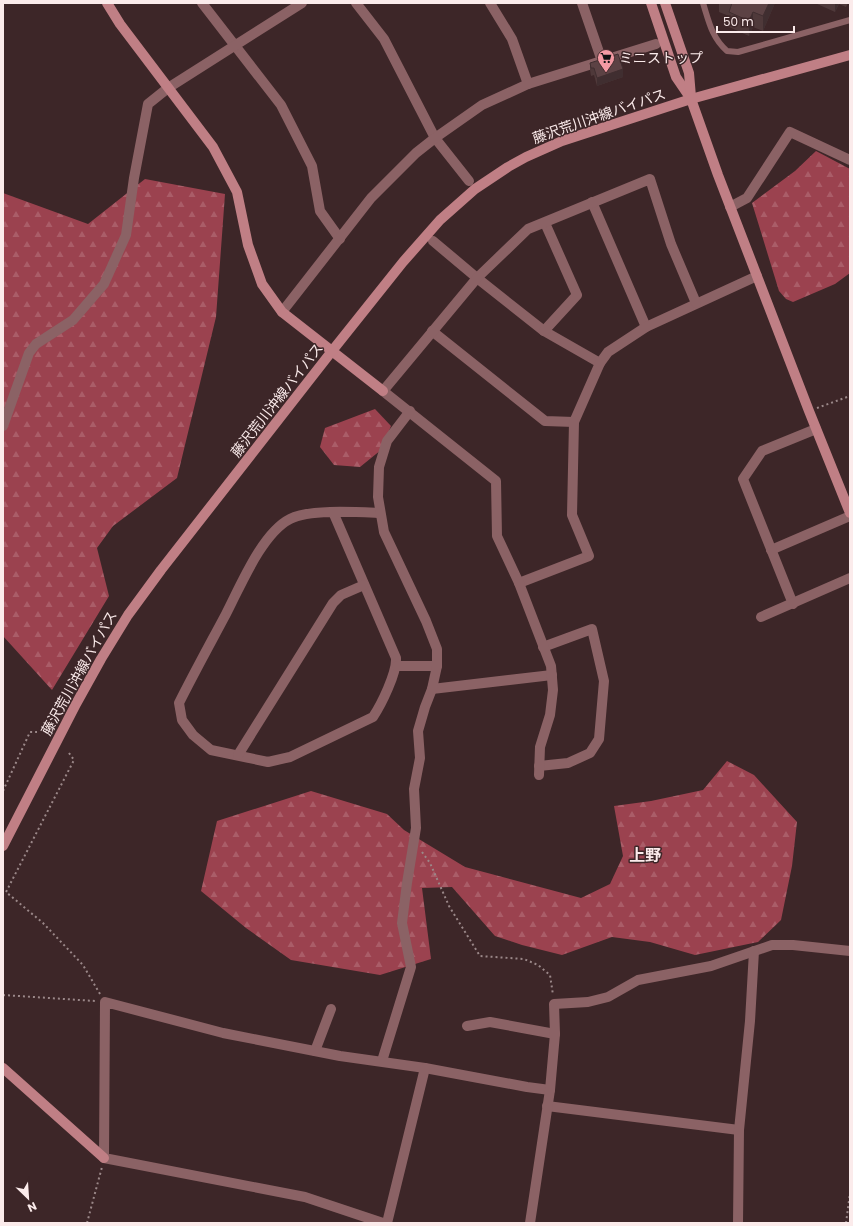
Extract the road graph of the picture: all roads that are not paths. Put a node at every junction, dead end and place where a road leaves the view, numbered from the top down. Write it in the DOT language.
graph roads {
  1 [pos="107,3"];
  2 [pos="202,3"];
  3 [pos="302,3"];
  4 [pos="356,3"];
  5 [pos="490,3"];
  6 [pos="582,3"];
  7 [pos="651,3"];
  8 [pos="665,3"];
  9 [pos="703,3"];
  10 [pos="850,20"];
  11 [pos="656,44"];
  12 [pos="235,45"];
  13 [pos="850,55"];
  14 [pos="602,61"];
  15 [pos="528,84"];
  16 [pos="168,88"];
  17 [pos="691,99"];
  18 [pos="435,138"];
  19 [pos="850,160"];
  20 [pos="469,182"];
  21 [pos="592,202"];
  22 [pos="730,207"];
  23 [pos="545,223"];
  24 [pos="340,239"];
  25 [pos="433,241"];
  26 [pos="757,276"];
  27 [pos="477,278"];
  28 [pos="696,304"];
  29 [pos="282,312"];
  30 [pos="646,327"];
  31 [pos="432,331"];
  32 [pos="544,331"];
  33 [pos="332,351"];
  34 [pos="600,363"];
  35 [pos="383,390"];
  36 [pos="410,411"];
  37 [pos="574,422"];
  38 [pos="3,426"];
  39 [pos="816,429"];
  40 [pos="333,512"];
  41 [pos="380,512"];
  42 [pos="850,515"];
  43 [pos="771,550"];
  44 [pos="850,578"];
  45 [pos="519,583"];
  46 [pos="364,585"];
  47 [pos="793,604"];
  48 [pos="761,617"];
  49 [pos="543,647"];
  50 [pos="396,666"];
  51 [pos="437,666"];
  52 [pos="552,675"];
  53 [pos="432,689"];
  54 [pos="238,755"];
  55 [pos="3,846"];
  56 [pos="754,951"];
  57 [pos="850,951"];
  58 [pos="331,1009"];
  59 [pos="467,1026"];
  60 [pos="555,1034"];
  61 [pos="315,1051"];
  62 [pos="382,1061"];
  63 [pos="3,1068"];
  64 [pos="425,1068"];
  65 [pos="550,1090"];
  66 [pos="547,1106"];
  67 [pos="739,1130"];
  68 [pos="104,1158"];
  69 [pos="383,1223"];
  70 [pos="387,1223"];
  71 [pos="530,1223"];
  72 [pos="738,1223"];
  1 -- 16 [label="street"];
  2 -- 12 [label="street"];
  3 -- 12 [label="street"];
  4 -- 18 [label="street"];
  5 -- 15 [label="street"];
  6 -- 14 [label="street"];
  7 -- 17 [label="street"];
  8 -- 17 [label="street"];
  9 -- 10 [label="lane"];
  11 -- 14 [label="street"];
  12 -- 16 [label="street"];
  12 -- 24 [label="street"];
  13 -- 17 [label="street, 藤沢荒川沖線バイパス"];
  14 -- 15 [label="street"];
  15 -- 18 [label="street"];
  16 -- 29 [label="street"];
  16 -- 38 [label="street"];
  17 -- 22 [label="street"];
  17 -- 33 [label="street, 藤沢荒川沖線バイパス"];
  18 -- 20 [label="street"];
  18 -- 24 [label="street"];
  19 -- 22 [label="street"];
  21 -- 23 [label="street"];
  21 -- 28 [label="street"];
  21 -- 30 [label="street"];
  22 -- 26 [label="street"];
  23 -- 27 [label="street"];
  23 -- 32 [label="street"];
  24 -- 29 [label="street"];
  25 -- 27 [label="street"];
  26 -- 28 [label="street"];
  26 -- 39 [label="street"];
  27 -- 31 [label="street"];
  27 -- 32 [label="street"];
  28 -- 30 [label="street"];
  29 -- 33 [label="street"];
  30 -- 34 [label="street"];
  31 -- 35 [label="street"];
  31 -- 37 [label="street"];
  32 -- 34 [label="street"];
  33 -- 35 [label="street"];
  33 -- 55 [label="street, 藤沢荒川沖線バイパス"];
  34 -- 37 [label="street"];
  35 -- 36 [label="street"];
  36 -- 41 [label="street"];
  36 -- 45 [label="street"];
  37 -- 45 [label="street"];
  39 -- 42 [label="street"];
  39 -- 43 [label="street"];
  40 -- 41 [label="street"];
  40 -- 46 [label="street"];
  40 -- 54 [label="street"];
  41 -- 51 [label="street"];
  42 -- 43 [label="street"];
  43 -- 47 [label="street"];
  44 -- 47 [label="street"];
  45 -- 49 [label="street"];
  46 -- 50 [label="street"];
  46 -- 54 [label="street"];
  47 -- 48 [label="street"];
  49 -- 52 [label="street"];
  49 -- 52 [label="street"];
  50 -- 51 [label="street"];
  50 -- 54 [label="street"];
  51 -- 53 [label="street"];
  52 -- 53 [label="street"];
  53 -- 62 [label="street"];
  56 -- 57 [label="street"];
  56 -- 60 [label="street"];
  56 -- 67 [label="street"];
  58 -- 61 [label="street"];
  59 -- 60 [label="street"];
  60 -- 65 [label="street"];
  61 -- 62 [label="street"];
  61 -- 68 [label="street"];
  62 -- 64 [label="street"];
  63 -- 68 [label="street"];
  64 -- 65 [label="street"];
  64 -- 70 [label="street"];
  65 -- 66 [label="street"];
  66 -- 67 [label="street"];
  66 -- 71 [label="street"];
  67 -- 72 [label="street"];
  68 -- 69 [label="street"];
}
